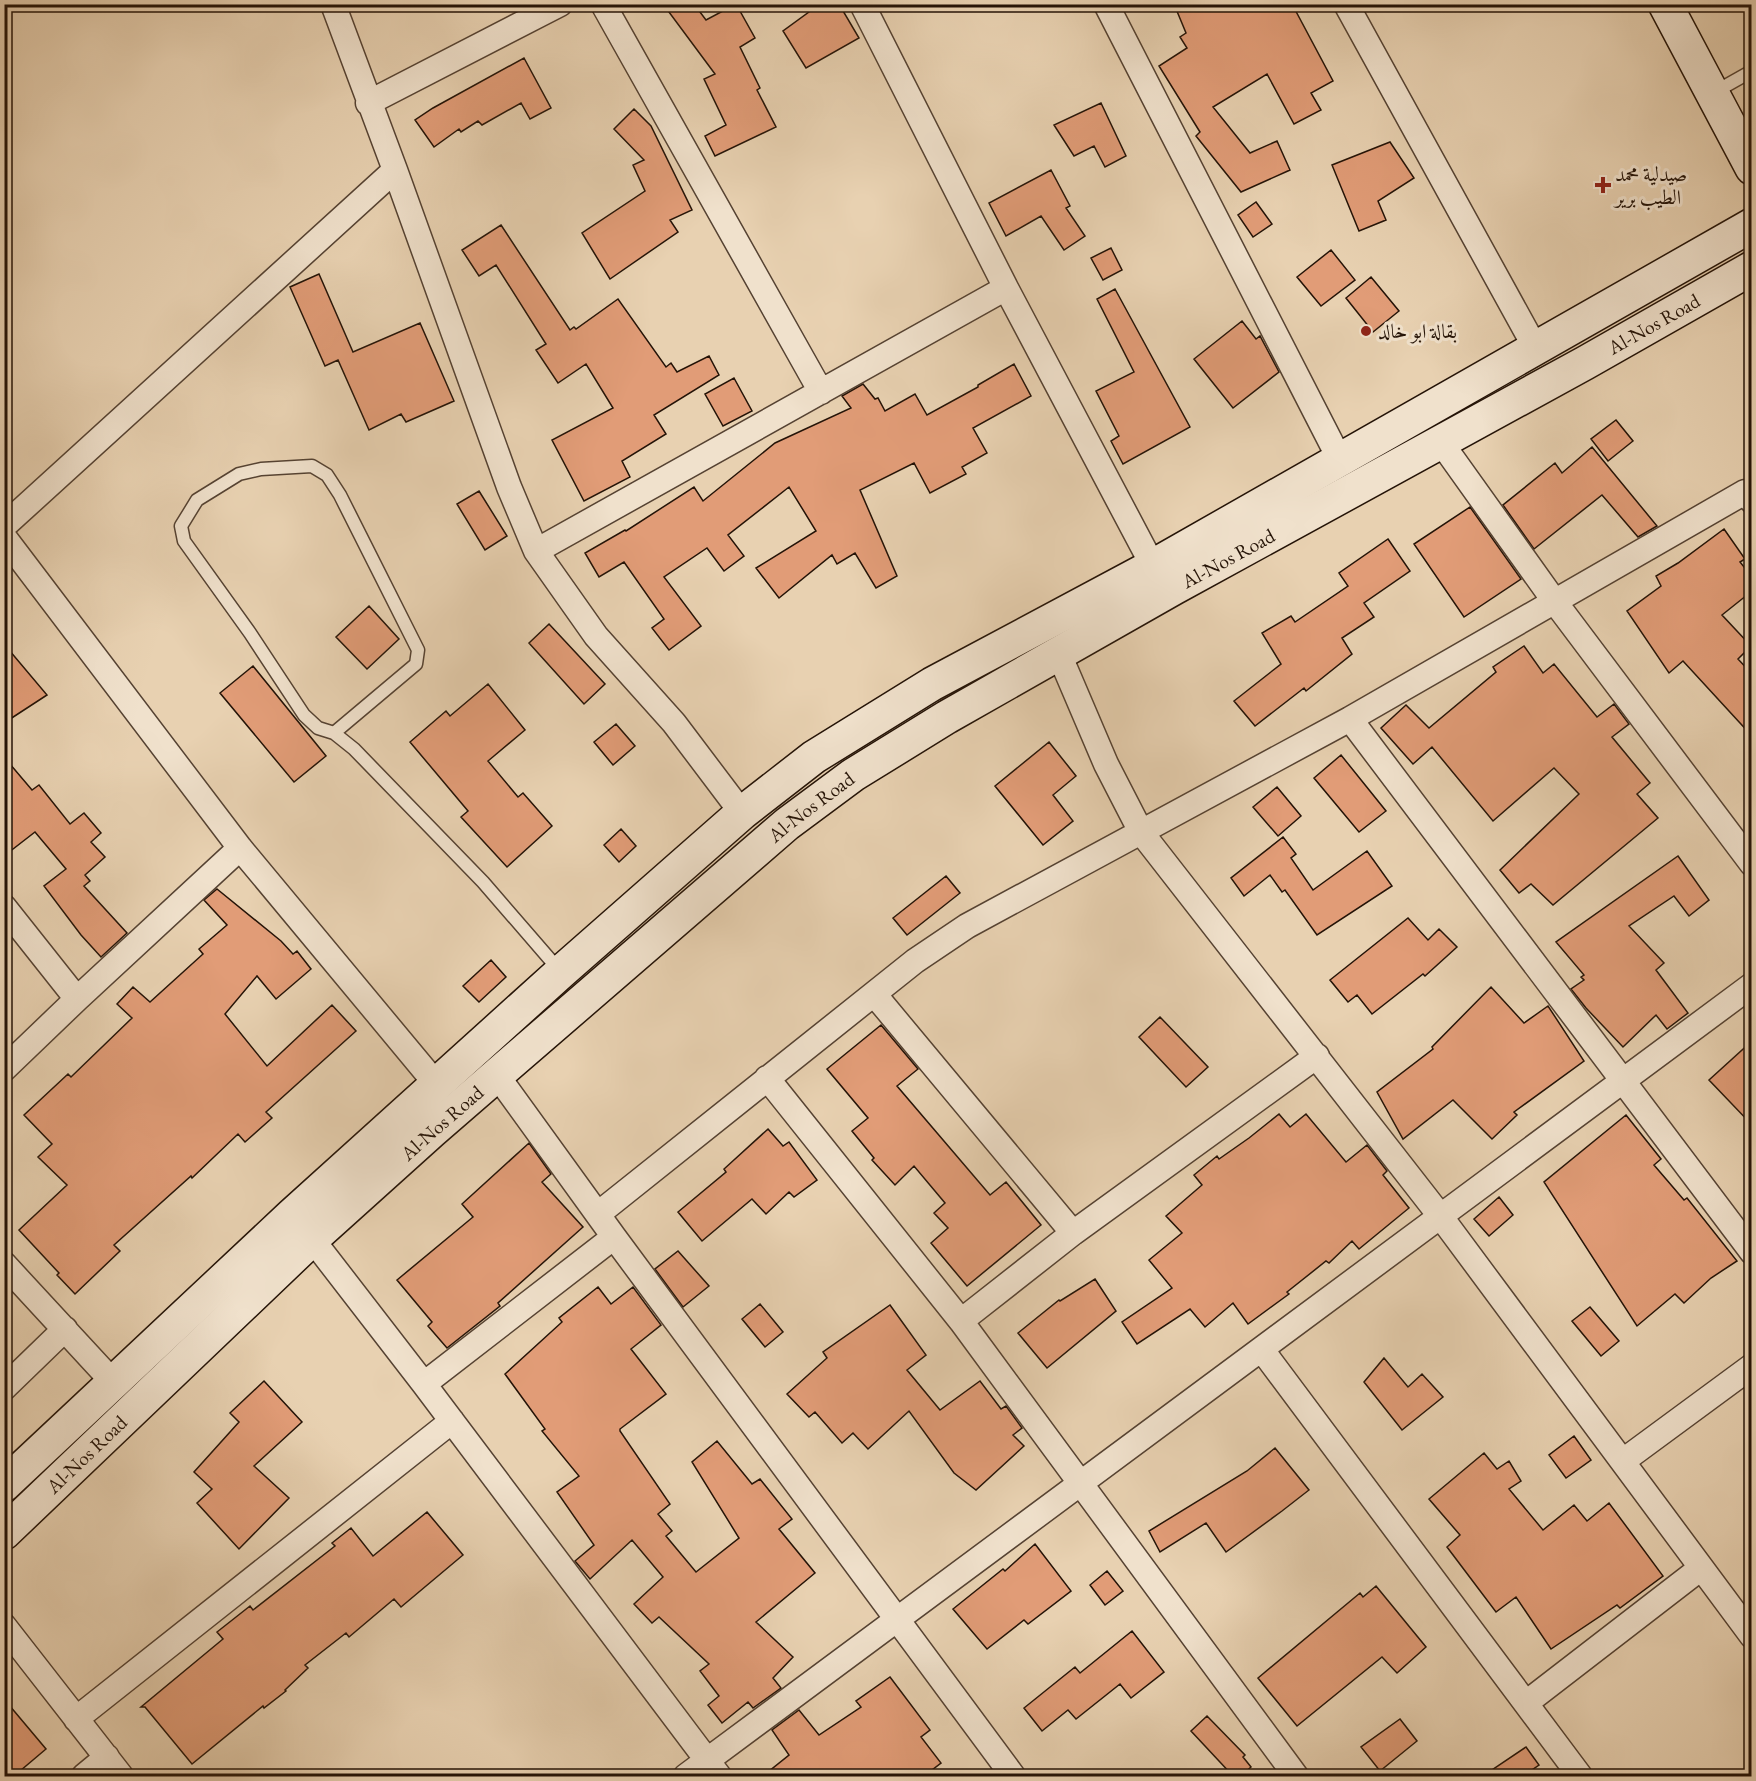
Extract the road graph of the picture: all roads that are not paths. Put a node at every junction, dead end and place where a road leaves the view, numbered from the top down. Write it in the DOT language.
graph roads {
  1 [pos="333,4"];
  2 [pos="560,4"];
  3 [pos="603,4"];
  4 [pos="862,4"];
  5 [pos="1106,4"];
  6 [pos="1346,4"];
  7 [pos="1665,4"];
  8 [pos="1752,71"];
  9 [pos="1712,94"];
  10 [pos="368,103"];
  11 [pos="1752,168"];
  12 [pos="395,170"];
  13 [pos="1752,225"];
  14 [pos="1752,268"];
  15 [pos="1006,288"];
  16 [pos="1536,349"];
  17 [pos="821,392"];
  18 [pos="1440,441"];
  19 [pos="1340,460"];
  20 [pos="1749,494"];
  21 [pos="4,526"];
  22 [pos="4,537"];
  23 [pos="536,551"];
  24 [pos="1153,566"];
  25 [pos="1555,602"];
  26 [pos="1059,654"];
  27 [pos="1350,719"];
  28 [pos="334,733"];
  29 [pos="742,813"];
  30 [pos="1141,831"];
  31 [pos="240,848"];
  32 [pos="1752,864"];
  33 [pos="4,907"];
  34 [pos="561,972"];
  35 [pos="1752,986"];
  36 [pos="874,994"];
  37 [pos="77,999"];
  38 [pos="1317,1056"];
  39 [pos="4,1069"];
  40 [pos="496,1074"];
  41 [pos="767,1078"];
  42 [pos="1623,1081"];
  43 [pos="437,1085"];
  44 [pos="598,1214"];
  45 [pos="1441,1216"];
  46 [pos="1073,1233"];
  47 [pos="614,1237"];
  48 [pos="312,1239"];
  49 [pos="1752,1252"];
  50 [pos="4,1264"];
  51 [pos="961,1321"];
  52 [pos="64,1329"];
  53 [pos="1262,1350"];
  54 [pos="1752,1366"];
  55 [pos="113,1382"];
  56 [pos="424,1384"];
  57 [pos="4,1388"];
  58 [pos="452,1421"];
  59 [pos="1623,1461"];
  60 [pos="4,1485"];
  61 [pos="1080,1485"];
  62 [pos="4,1533"];
  63 [pos="1701,1568"];
  64 [pos="897,1621"];
  65 [pos="4,1626"];
  66 [pos="1752,1636"];
  67 [pos="1526,1703"];
  68 [pos="76,1719"];
  69 [pos="106,1757"];
  70 [pos="713,1769"];
  71 [pos="84,1776"];
  72 [pos="122,1776"];
  73 [pos="686,1776"];
  74 [pos="1013,1776"];
  75 [pos="1296,1776"];
  76 [pos="1580,1776"];
  1 -- 10 [label="street"];
  2 -- 10 [label="street"];
  3 -- 17 [label="street"];
  4 -- 15 [label="street"];
  5 -- 19 [label="street"];
  6 -- 16 [label="street"];
  7 -- 9 [label="main road"];
  8 -- 9 [label="lane"];
  9 -- 11 [label="main road"];
  10 -- 12 [label="street"];
  12 -- 21 [label="street"];
  12 -- 23 [label="street"];
  13 -- 16 [label="main road, Al-Nos Road"];
  14 -- 18 [label="main road, Al-Nos Road"];
  15 -- 17 [label="street"];
  15 -- 24 [label="street"];
  16 -- 19 [label="main road, Al-Nos Road"];
  17 -- 23 [label="street"];
  18 -- 25 [label="street"];
  18 -- 26 [label="main road, Al-Nos Road"];
  19 -- 24 [label="main road, Al-Nos Road"];
  20 -- 25 [label="street"];
  22 -- 31 [label="street"];
  23 -- 29 [label="street"];
  24 -- 29 [label="main road, Al-Nos Road"];
  25 -- 27 [label="street"];
  25 -- 32 [label="street"];
  26 -- 30 [label="street"];
  26 -- 40 [label="main road, Al-Nos Road"];
  27 -- 30 [label="street"];
  27 -- 42 [label="street"];
  28 -- 28 [label="lane"];
  28 -- 34 [label="lane"];
  29 -- 34 [label="main road, Al-Nos Road"];
  30 -- 36 [label="street"];
  30 -- 38 [label="street"];
  31 -- 37 [label="street"];
  31 -- 43 [label="street"];
  33 -- 37 [label="street"];
  34 -- 43 [label="main road, Al-Nos Road"];
  35 -- 42 [label="street"];
  36 -- 41 [label="street"];
  36 -- 46 [label="street"];
  37 -- 39 [label="street"];
  38 -- 45 [label="street"];
  38 -- 46 [label="street"];
  40 -- 44 [label="street"];
  40 -- 48 [label="main road, Al-Nos Road"];
  41 -- 44 [label="street"];
  41 -- 51 [label="street"];
  42 -- 45 [label="street"];
  42 -- 49 [label="street"];
  43 -- 55 [label="main road, Al-Nos Road"];
  44 -- 47 [label="street"];
  45 -- 53 [label="street"];
  45 -- 59 [label="street"];
  46 -- 51 [label="street"];
  47 -- 56 [label="street"];
  47 -- 64 [label="street"];
  48 -- 56 [label="street"];
  48 -- 62 [label="main road, Al-Nos Road"];
  50 -- 52 [label="street"];
  51 -- 61 [label="street"];
  52 -- 55 [label="street"];
  52 -- 57 [label="street"];
  53 -- 61 [label="street"];
  53 -- 67 [label="street"];
  54 -- 59 [label="street"];
  55 -- 60 [label="main road, Al-Nos Road"];
  56 -- 58 [label="street"];
  58 -- 68 [label="street"];
  58 -- 70 [label="street"];
  59 -- 63 [label="street"];
  61 -- 64 [label="street"];
  61 -- 75 [label="street"];
  63 -- 66 [label="street"];
  63 -- 67 [label="street"];
  64 -- 70 [label="street"];
  64 -- 74 [label="street"];
  65 -- 68 [label="street"];
  67 -- 76 [label="street"];
  68 -- 69 [label="street"];
  69 -- 71 [label="street"];
  69 -- 72 [label="street"];
  70 -- 73 [label="street"];
}
